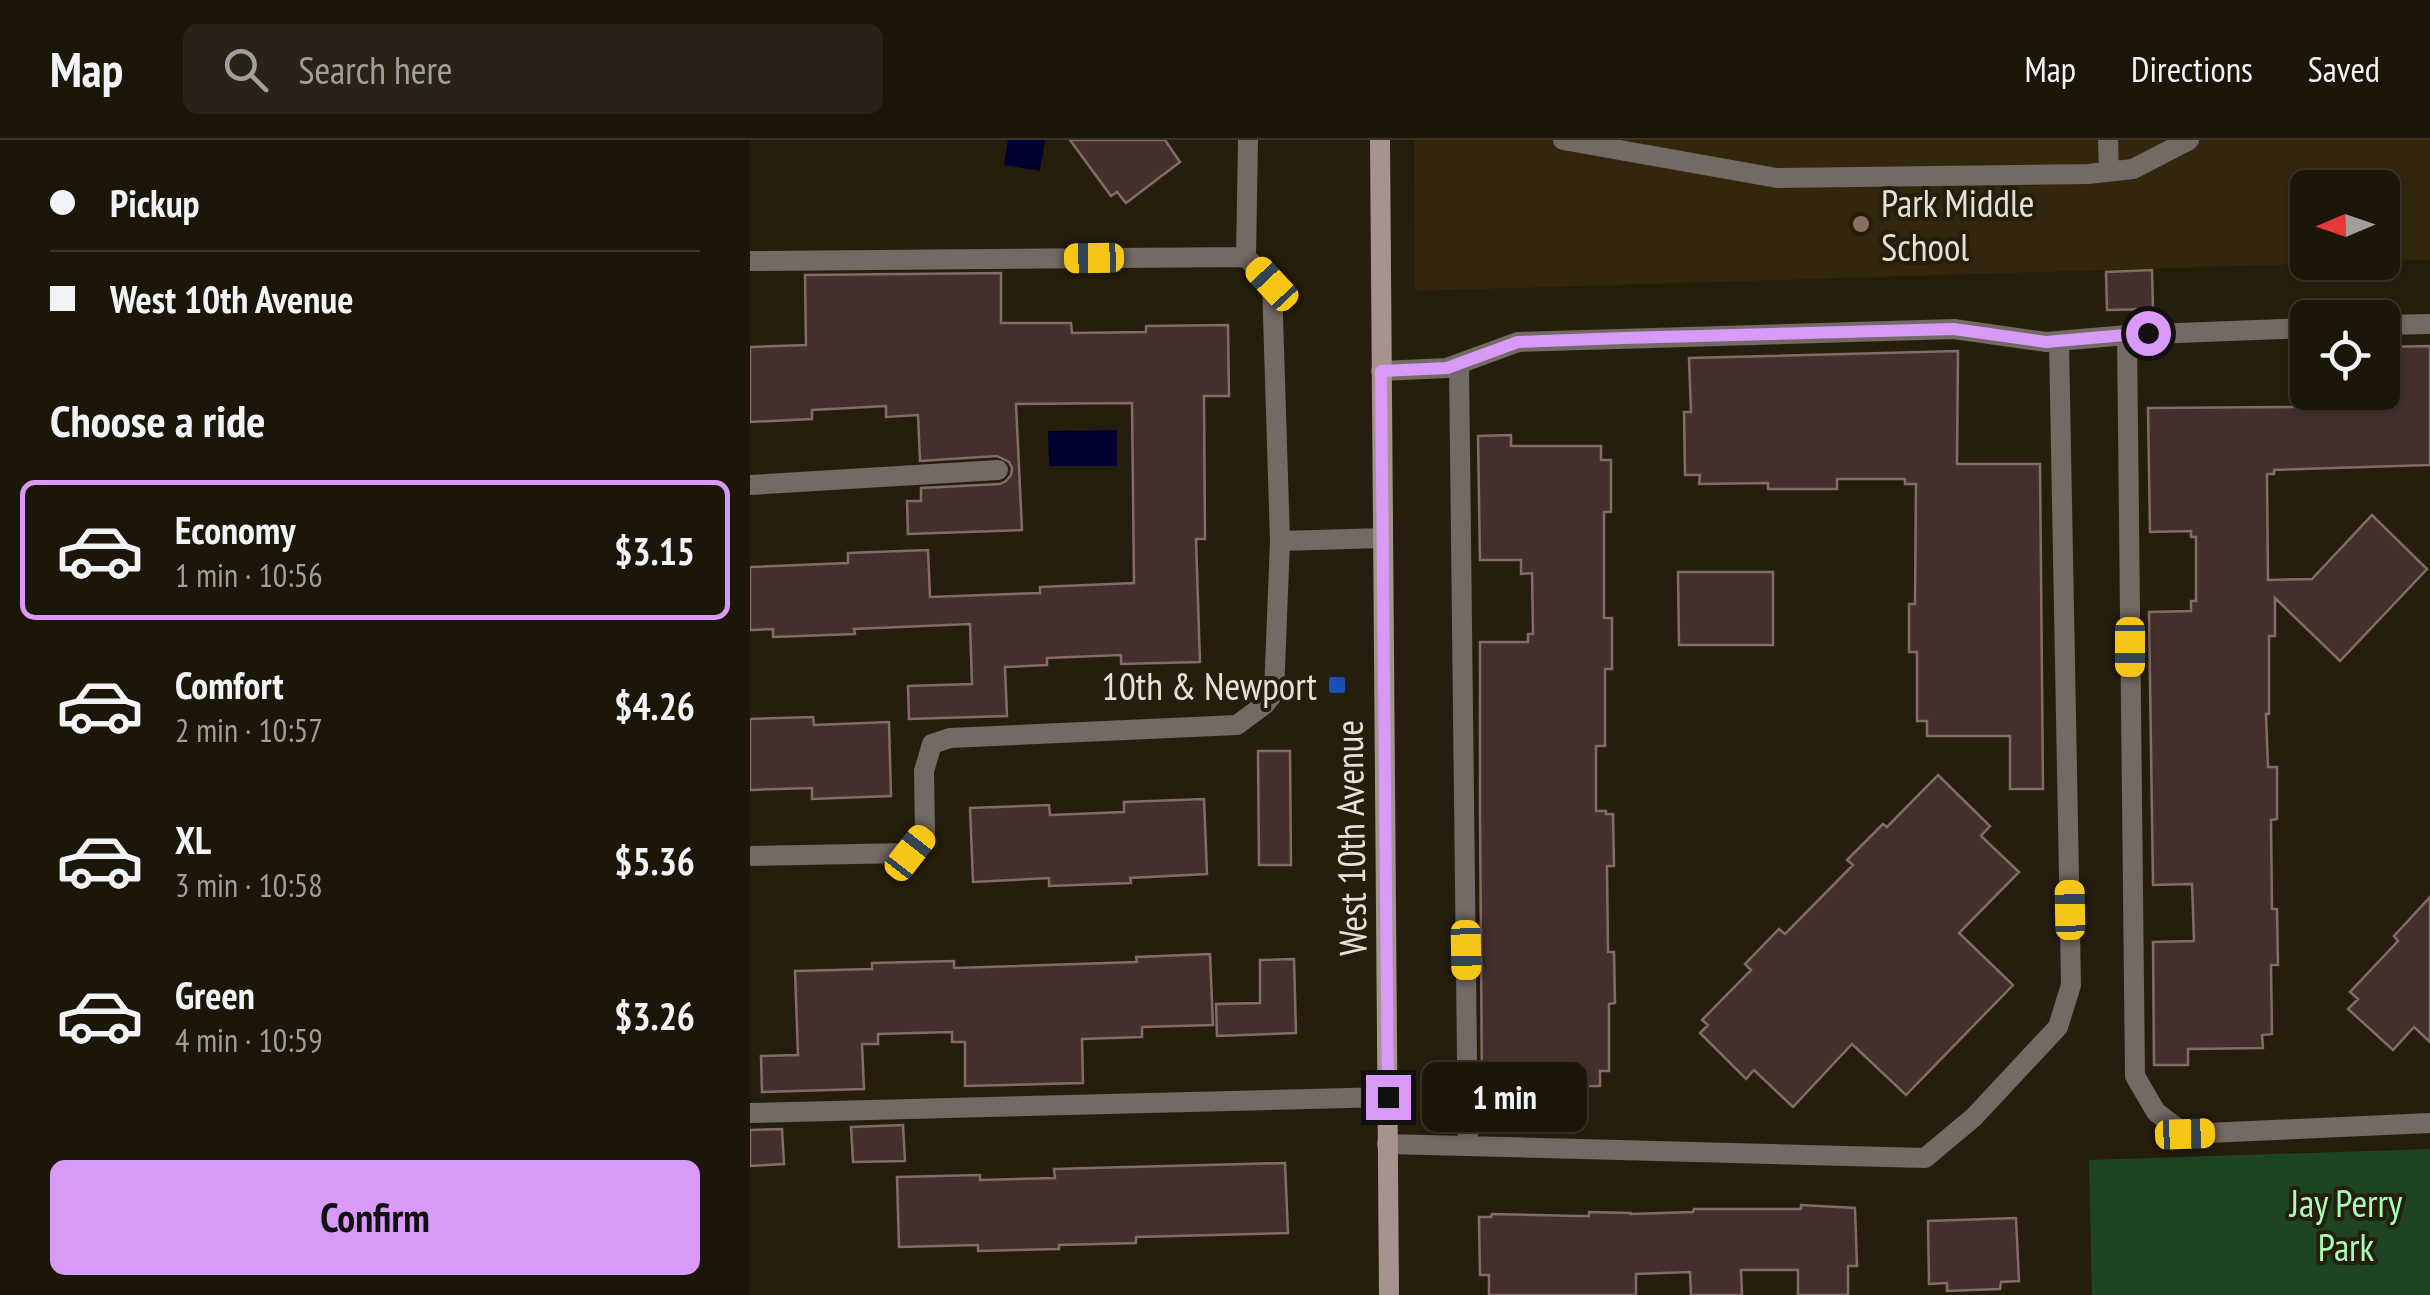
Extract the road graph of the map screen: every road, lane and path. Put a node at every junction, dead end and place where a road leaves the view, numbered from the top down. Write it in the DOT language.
graph roads {
  1 [pos="1248,140"];
  2 [pos="1380,140"];
  3 [pos="1563,140"];
  4 [pos="2108,140"];
  5 [pos="2188,140"];
  6 [pos="2109,172"];
  7 [pos="1246,257"];
  8 [pos="750,261"];
  9 [pos="2430,324"];
  10 [pos="2400,325"];
  11 [pos="2290,329"];
  12 [pos="2126,335"];
  13 [pos="2059,341"];
  14 [pos="1459,364"];
  15 [pos="1381,371"];
  16 [pos="998,470"];
  17 [pos="750,485"];
  18 [pos="1383,538"];
  19 [pos="1280,541"];
  20 [pos="750,856"];
  21 [pos="1388,1097"];
  22 [pos="750,1113"];
  23 [pos="2430,1124"];
  24 [pos="1387,1144"];
  25 [pos="1468,1146"];
  26 [pos="1389,1295"];
  1 -- 7 [label="lane"];
  2 -- 15 [label="main road, West 10th Avenue"];
  3 -- 6 [label="lane"];
  4 -- 6 [label="lane"];
  5 -- 6 [label="lane"];
  7 -- 8 [label="lane"];
  7 -- 19 [label="lane"];
  9 -- 10 [label="lane"];
  11 -- 12 [label="lane"];
  12 -- 13 [label="lane"];
  12 -- 23 [label="lane"];
  13 -- 14 [label="lane"];
  13 -- 25 [label="lane"];
  14 -- 15 [label="lane"];
  14 -- 25 [label="lane"];
  15 -- 18 [label="main road, West 10th Avenue"];
  16 -- 17 [label="lane"];
  18 -- 19 [label="lane"];
  18 -- 21 [label="main road, West 10th Avenue"];
  19 -- 20 [label="lane"];
  21 -- 22 [label="lane"];
  21 -- 24 [label="main road, West 10th Avenue"];
  24 -- 25 [label="lane"];
  24 -- 26 [label="main road, West 10th Avenue"];
}
